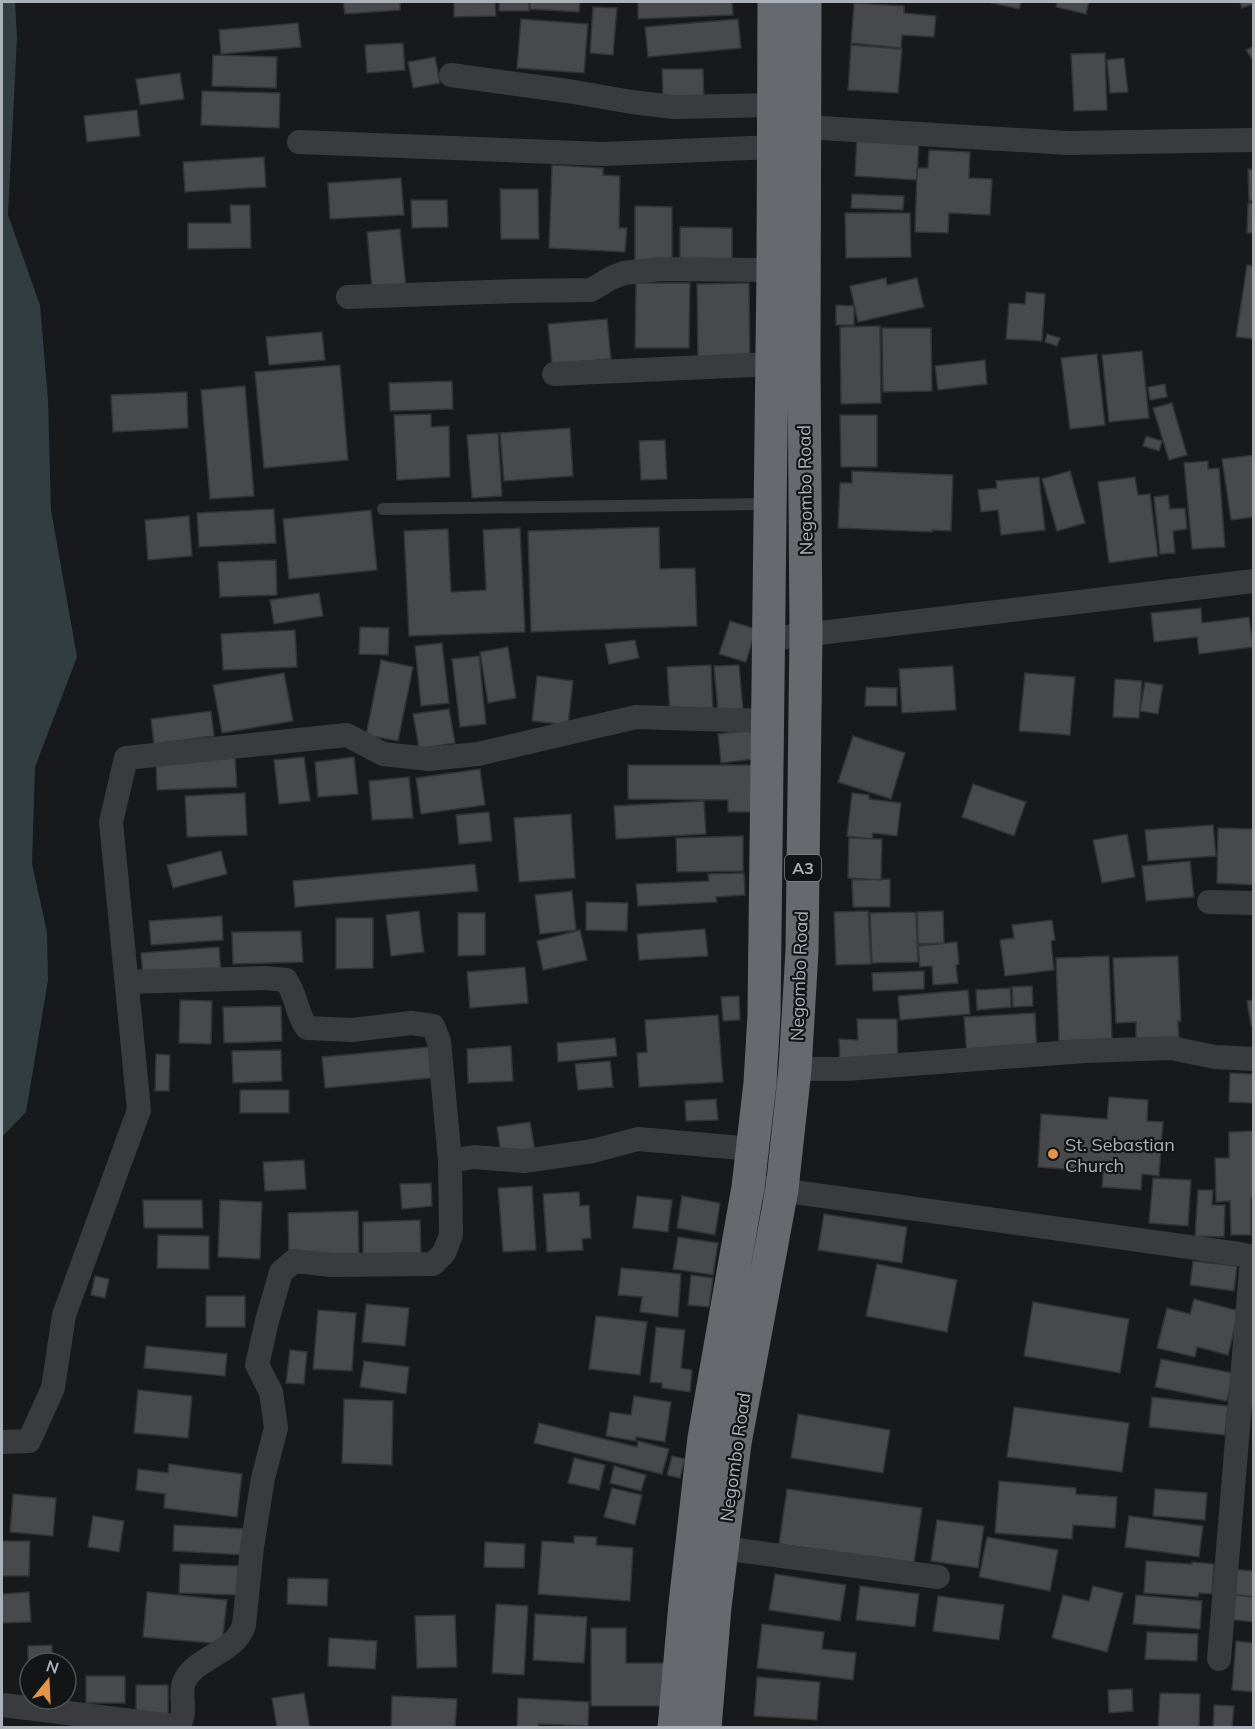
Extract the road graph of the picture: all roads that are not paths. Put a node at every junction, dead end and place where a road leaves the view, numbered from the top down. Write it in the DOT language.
graph roads {
  1 [pos="774,2"];
  2 [pos="805,2"];
  3 [pos="451,75"];
  4 [pos="774,105"];
  5 [pos="804,127"];
  6 [pos="1254,140"];
  7 [pos="299,141"];
  8 [pos="774,147"];
  9 [pos="773,270"];
  10 [pos="348,297"];
  11 [pos="772,364"];
  12 [pos="554,374"];
  13 [pos="771,504"];
  14 [pos="383,509"];
  15 [pos="1254,581"];
  16 [pos="806,634"];
  17 [pos="770,639"];
  18 [pos="768,721"];
  19 [pos="1209,902"];
  20 [pos="1254,903"];
  21 [pos="127,982"];
  22 [pos="1254,1059"];
  23 [pos="795,1069"];
  24 [pos="753,1149"];
  25 [pos="450,1161"];
  26 [pos="748,1187"];
  27 [pos="782,1189"];
  28 [pos="1253,1257"];
  29 [pos="2,1442"];
  30 [pos="722,1548"];
  31 [pos="938,1577"];
  32 [pos="1219,1659"];
  33 [pos="2,1705"];
  34 [pos="674,1728"];
  35 [pos="705,1728"];
  1 -- 4 [label="highway, Negombo Road / A3"];
  2 -- 5 [label="highway, Negombo Road / A3"];
  3 -- 4 [label="street"];
  4 -- 8 [label="highway, Negombo Road / A3"];
  5 -- 6 [label="street"];
  5 -- 16 [label="highway, Negombo Road / A3"];
  7 -- 8 [label="street"];
  8 -- 9 [label="highway, Negombo Road / A3"];
  9 -- 10 [label="street"];
  9 -- 11 [label="highway, Negombo Road / A3"];
  11 -- 12 [label="street"];
  11 -- 13 [label="highway, Negombo Road / A3"];
  13 -- 14 [label="lane"];
  13 -- 17 [label="highway, Negombo Road / A3"];
  15 -- 16 [label="street"];
  16 -- 17 [label="street"];
  16 -- 23 [label="highway, Negombo Road / A3"];
  17 -- 18 [label="highway, Negombo Road / A3"];
  18 -- 21 [label="street"];
  18 -- 24 [label="highway, Negombo Road / A3"];
  19 -- 20 [label="street"];
  21 -- 25 [label="street"];
  21 -- 29 [label="street"];
  22 -- 23 [label="street"];
  23 -- 27 [label="highway, Negombo Road / A3"];
  24 -- 25 [label="street"];
  24 -- 26 [label="highway, Negombo Road / A3"];
  25 -- 33 [label="street"];
  26 -- 27 [label="street"];
  26 -- 34 [label="highway, Negombo Road / A3"];
  27 -- 28 [label="street"];
  27 -- 30 [label="highway, Negombo Road / A3"];
  28 -- 32 [label="street"];
  30 -- 31 [label="street"];
  30 -- 35 [label="highway, Negombo Road / A3"];
}
